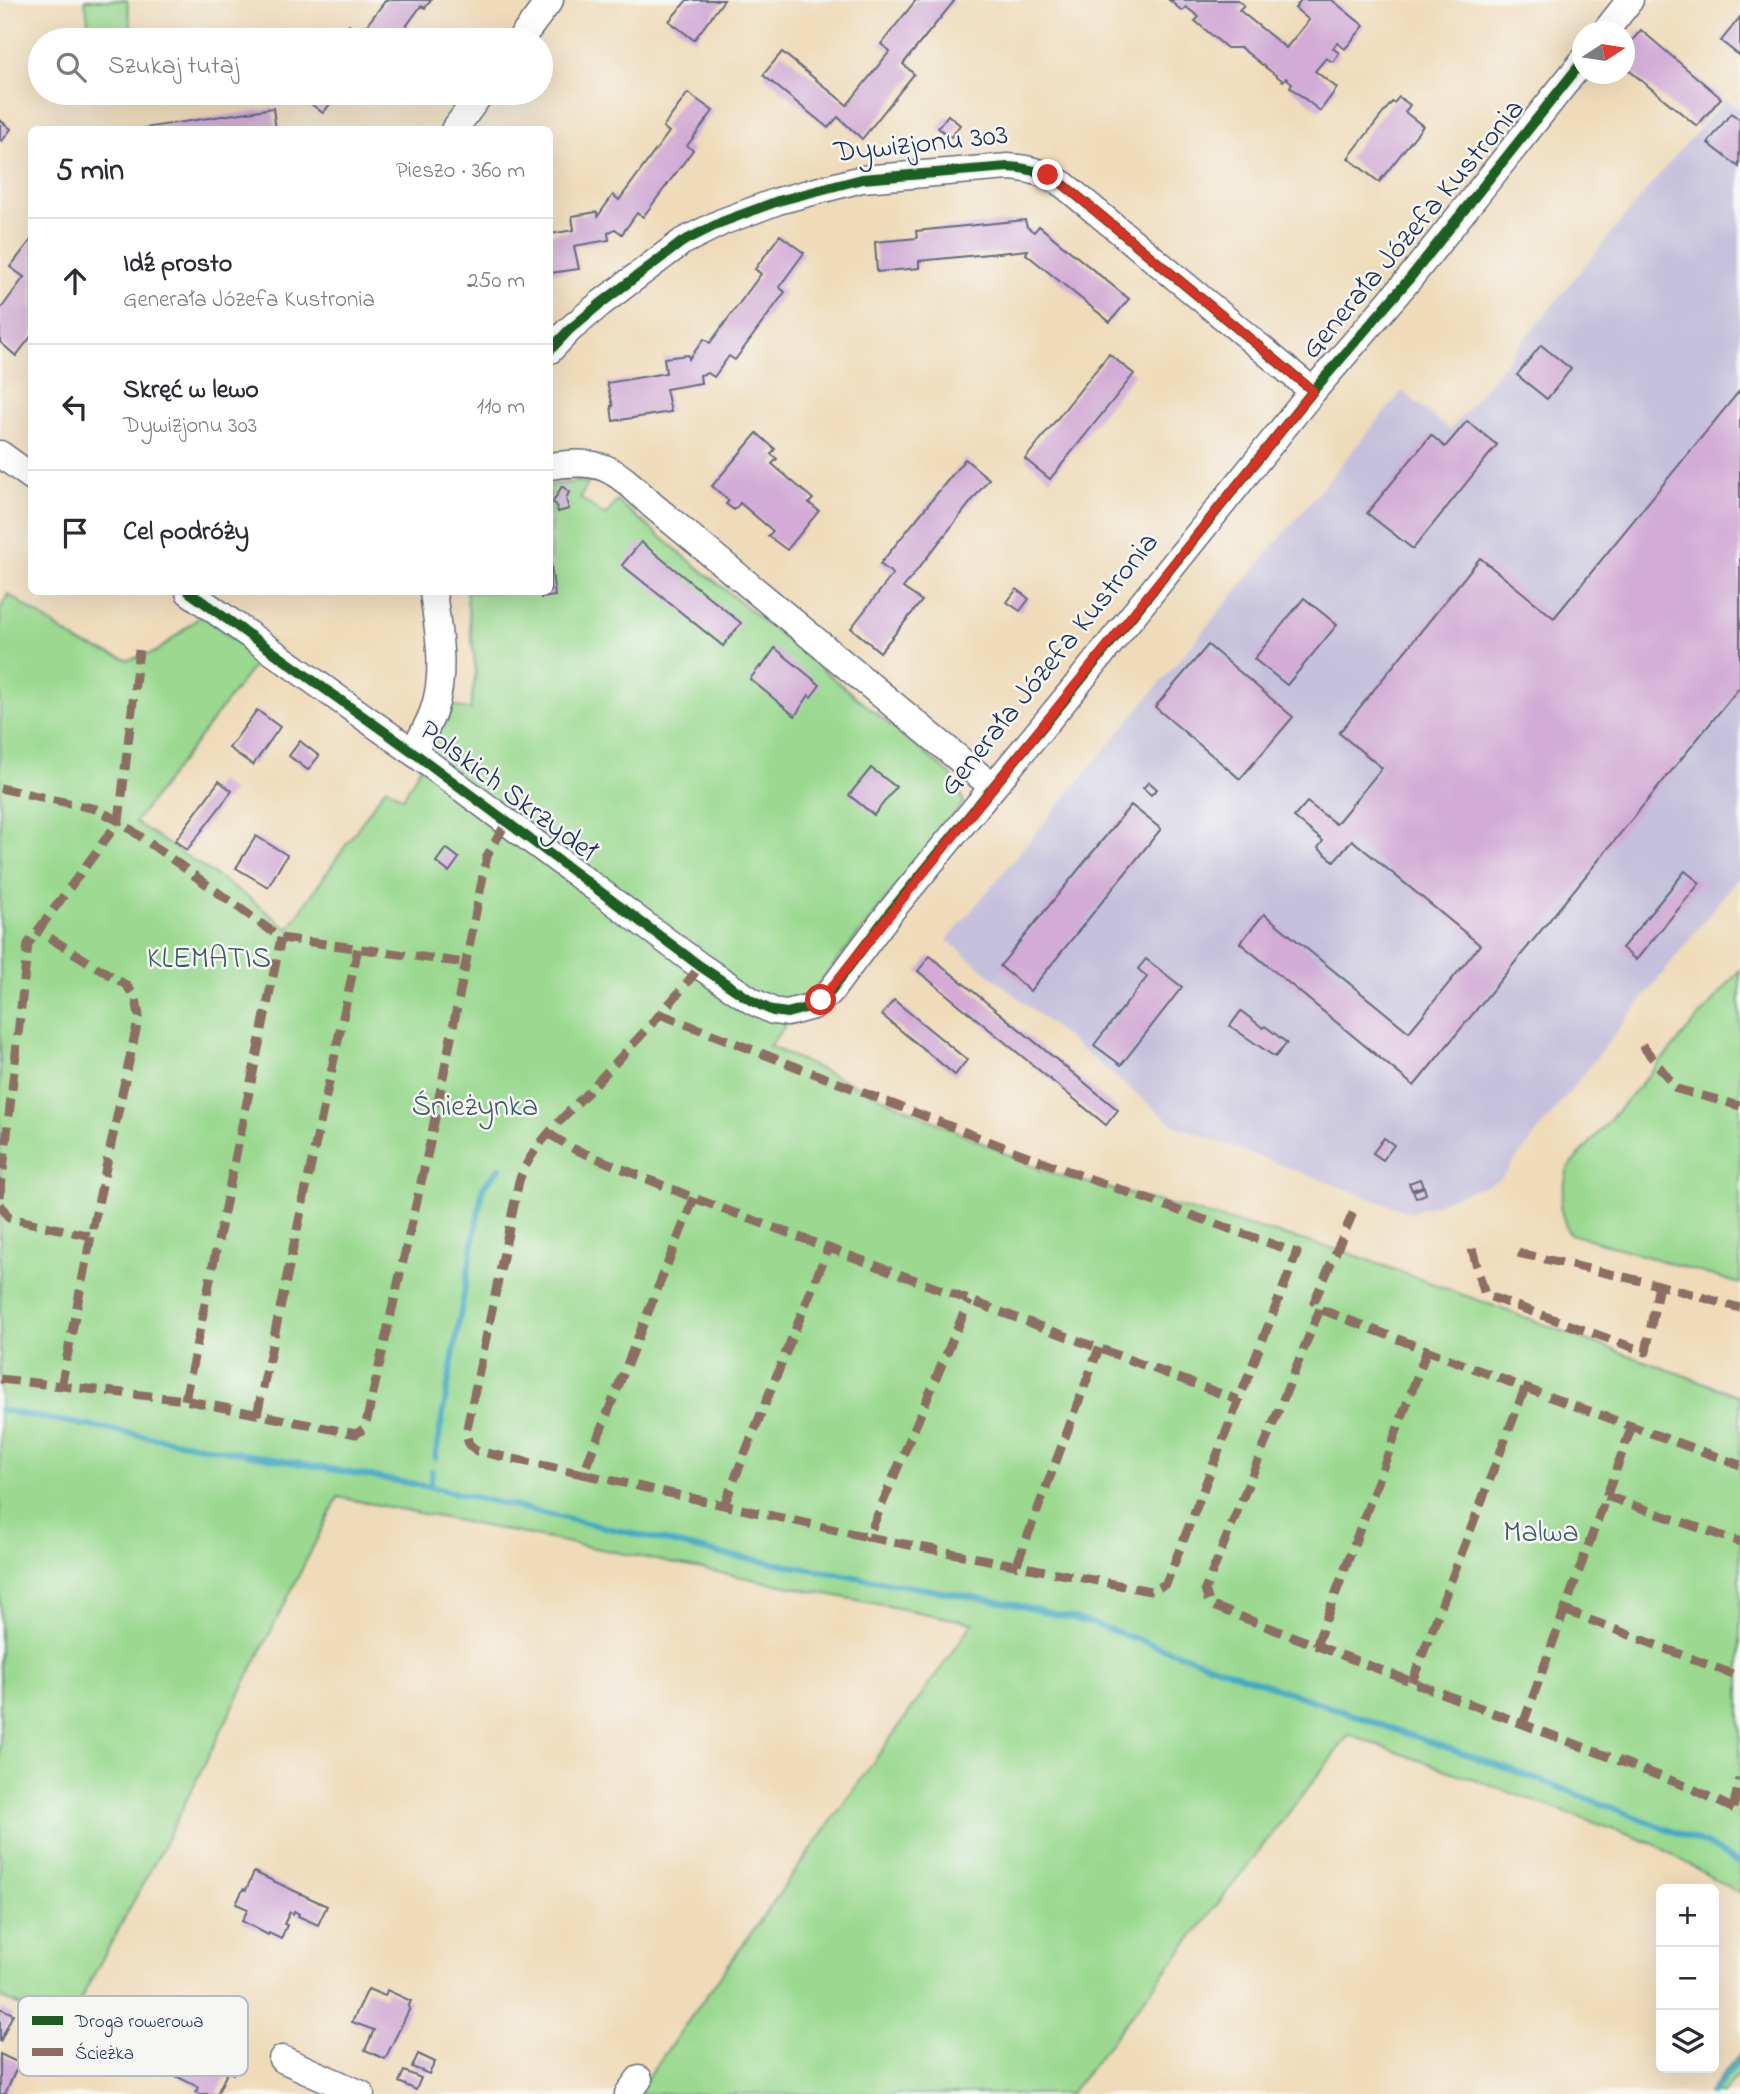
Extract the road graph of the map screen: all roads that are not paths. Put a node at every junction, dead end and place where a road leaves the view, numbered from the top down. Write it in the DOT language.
graph roads {
  1 [pos="550,0"];
  2 [pos="1630,0"];
  3 [pos="1614,21"];
  4 [pos="529,28"];
  5 [pos="1572,76"];
  6 [pos="472,105"];
  7 [pos="457,126"];
  8 [pos="553,347"];
  9 [pos="1313,391"];
  10 [pos="0,454"];
  11 [pos="553,466"];
  12 [pos="28,474"];
  13 [pos="193,595"];
  14 [pos="433,595"];
  15 [pos="413,752"];
  16 [pos="993,787"];
  17 [pos="803,1010"];
  18 [pos="282,2059"];
  19 [pos="361,2094"];
  1 -- 4 [label="street"];
  2 -- 3 [label="street"];
  5 -- 9 [label="street, Generała Józefa Kustronia"];
  6 -- 7 [label="street"];
  8 -- 9 [label="street, Dywizjonu 303"];
  9 -- 16 [label="street, Generała Józefa Kustronia"];
  10 -- 12 [label="street"];
  11 -- 16 [label="street"];
  13 -- 15 [label="street, Polskich Skrzydeł"];
  14 -- 15 [label="street"];
  15 -- 17 [label="street, Polskich Skrzydeł"];
  16 -- 17 [label="street, Generała Józefa Kustronia"];
  18 -- 19 [label="street"];
}
